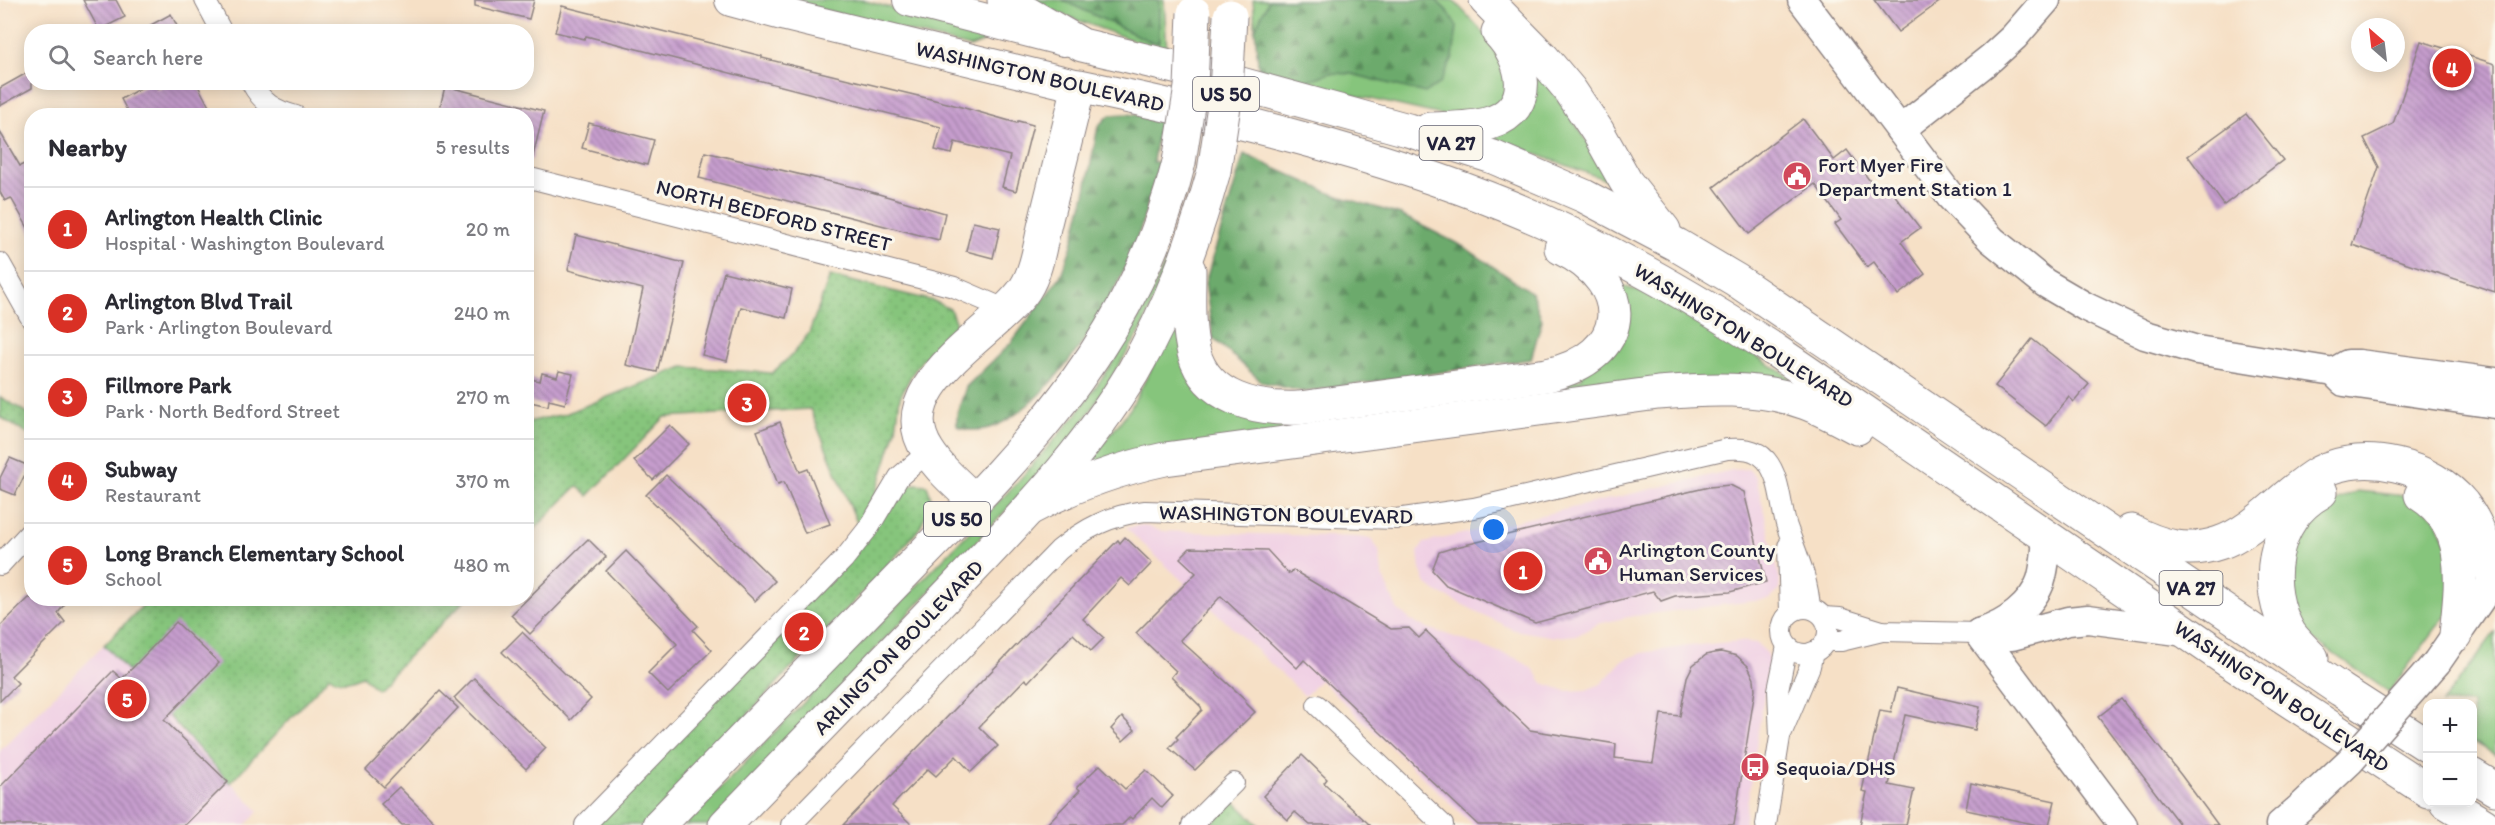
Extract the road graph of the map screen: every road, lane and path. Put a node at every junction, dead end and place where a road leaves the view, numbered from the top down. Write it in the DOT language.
graph roads {
  1 [pos="204,0"];
  2 [pos="731,0"];
  3 [pos="909,0"];
  4 [pos="1004,0"];
  5 [pos="1468,0"];
  6 [pos="1486,0"];
  7 [pos="1802,0"];
  8 [pos="2046,0"];
  9 [pos="1194,7"];
  10 [pos="1230,8"];
  11 [pos="218,24"];
  12 [pos="1082,45"];
  13 [pos="1079,86"];
  14 [pos="255,90"];
  15 [pos="272,108"];
  16 [pos="1408,130"];
  17 [pos="1900,130"];
  18 [pos="534,179"];
  19 [pos="1459,188"];
  20 [pos="1677,244"];
  21 [pos="1188,256"];
  22 [pos="0,263"];
  23 [pos="24,306"];
  24 [pos="1006,310"];
  25 [pos="2334,372"];
  26 [pos="2495,382"];
  27 [pos="2495,404"];
  28 [pos="928,452"];
  29 [pos="2041,486"];
  30 [pos="1974,487"];
  31 [pos="975,501"];
  32 [pos="2462,503"];
  33 [pos="2495,507"];
  34 [pos="1031,508"];
  35 [pos="1786,525"];
  36 [pos="2047,537"];
  37 [pos="16,538"];
  38 [pos="0,565"];
  39 [pos="2494,578"];
  40 [pos="1790,612"];
  41 [pos="1817,612"];
  42 [pos="1882,631"];
  43 [pos="2186,632"];
  44 [pos="1979,633"];
  45 [pos="2456,635"];
  46 [pos="1787,646"];
  47 [pos="1820,646"];
  48 [pos="2341,690"];
  49 [pos="1317,705"];
  50 [pos="1780,737"];
  51 [pos="2423,743"];
  52 [pos="2477,778"];
  53 [pos="1234,783"];
  54 [pos="2423,788"];
  55 [pos="2495,789"];
  56 [pos="2454,807"];
  57 [pos="2291,816"];
  58 [pos="585,825"];
  59 [pos="659,825"];
  60 [pos="725,825"];
  61 [pos="791,825"];
  62 [pos="1192,825"];
  63 [pos="1443,825"];
  64 [pos="1766,825"];
  65 [pos="2123,825"];
  66 [pos="2484,825"];
  1 -- 11 [label="street"];
  2 -- 13 [label="main road, WASHINGTON BOULEVARD"];
  3 -- 12 [label="main road, WASHINGTON BOULEVARD"];
  4 -- 12 [label="highway"];
  5 -- 16 [label="highway"];
  6 -- 20 [label="highway"];
  7 -- 17 [label="street"];
  8 -- 17 [label="street"];
  9 -- 31 [label="highway, US 50, bridge"];
  10 -- 21 [label="highway, ARLINGTON BOULEVARD / US 50, bridge"];
  12 -- 16 [label="highway, WASHINGTON BOULEVARD / VA 27"];
  13 -- 19 [label="highway, WASHINGTON BOULEVARD / VA 27"];
  13 -- 24 [label="highway"];
  14 -- 15 [label="street"];
  16 -- 20 [label="highway, WASHINGTON BOULEVARD / VA 27"];
  17 -- 25 [label="street"];
  18 -- 24 [label="street, NORTH BEDFORD STREET"];
  19 -- 21 [label="highway"];
  19 -- 30 [label="highway, WASHINGTON BOULEVARD / VA 27"];
  20 -- 29 [label="highway, WASHINGTON BOULEVARD / VA 27"];
  21 -- 34 [label="highway, ARLINGTON BOULEVARD / US 50"];
  22 -- 23 [label="street"];
  24 -- 28 [label="highway"];
  25 -- 26 [label="street"];
  25 -- 27 [label="street"];
  28 -- 31 [label="highway"];
  28 -- 58 [label="street"];
  29 -- 32 [label="highway"];
  29 -- 48 [label="highway, WASHINGTON BOULEVARD / VA 27"];
  30 -- 34 [label="highway"];
  30 -- 36 [label="highway, WASHINGTON BOULEVARD / VA 27"];
  31 -- 59 [label="highway, US 50"];
  32 -- 33 [label="highway"];
  32 -- 39 [label="highway"];
  34 -- 60 [label="highway, ARLINGTON BOULEVARD / US 50"];
  35 -- 40 [label="street"];
  35 -- 41 [label="street"];
  35 -- 61 [label="street, WASHINGTON BOULEVARD"];
  36 -- 43 [label="highway, WASHINGTON BOULEVARD / VA 27"];
  36 -- 44 [label="street"];
  37 -- 38 [label="street"];
  39 -- 45 [label="street"];
  40 -- 41 [label="street"];
  40 -- 46 [label="street"];
  41 -- 42 [label="street"];
  41 -- 47 [label="street"];
  42 -- 44 [label="street"];
  42 -- 47 [label="street"];
  43 -- 44 [label="street"];
  43 -- 54 [label="highway, WASHINGTON BOULEVARD / VA 27"];
  44 -- 65 [label="street"];
  45 -- 48 [label="highway"];
  45 -- 57 [label="street, bridge"];
  46 -- 47 [label="street"];
  46 -- 50 [label="street"];
  47 -- 50 [label="street"];
  48 -- 51 [label="highway, WASHINGTON BOULEVARD / VA 27"];
  49 -- 63 [label="street"];
  50 -- 64 [label="street"];
  52 -- 55 [label="highway"];
  53 -- 62 [label="street"];
  56 -- 66 [label="highway"];
}
